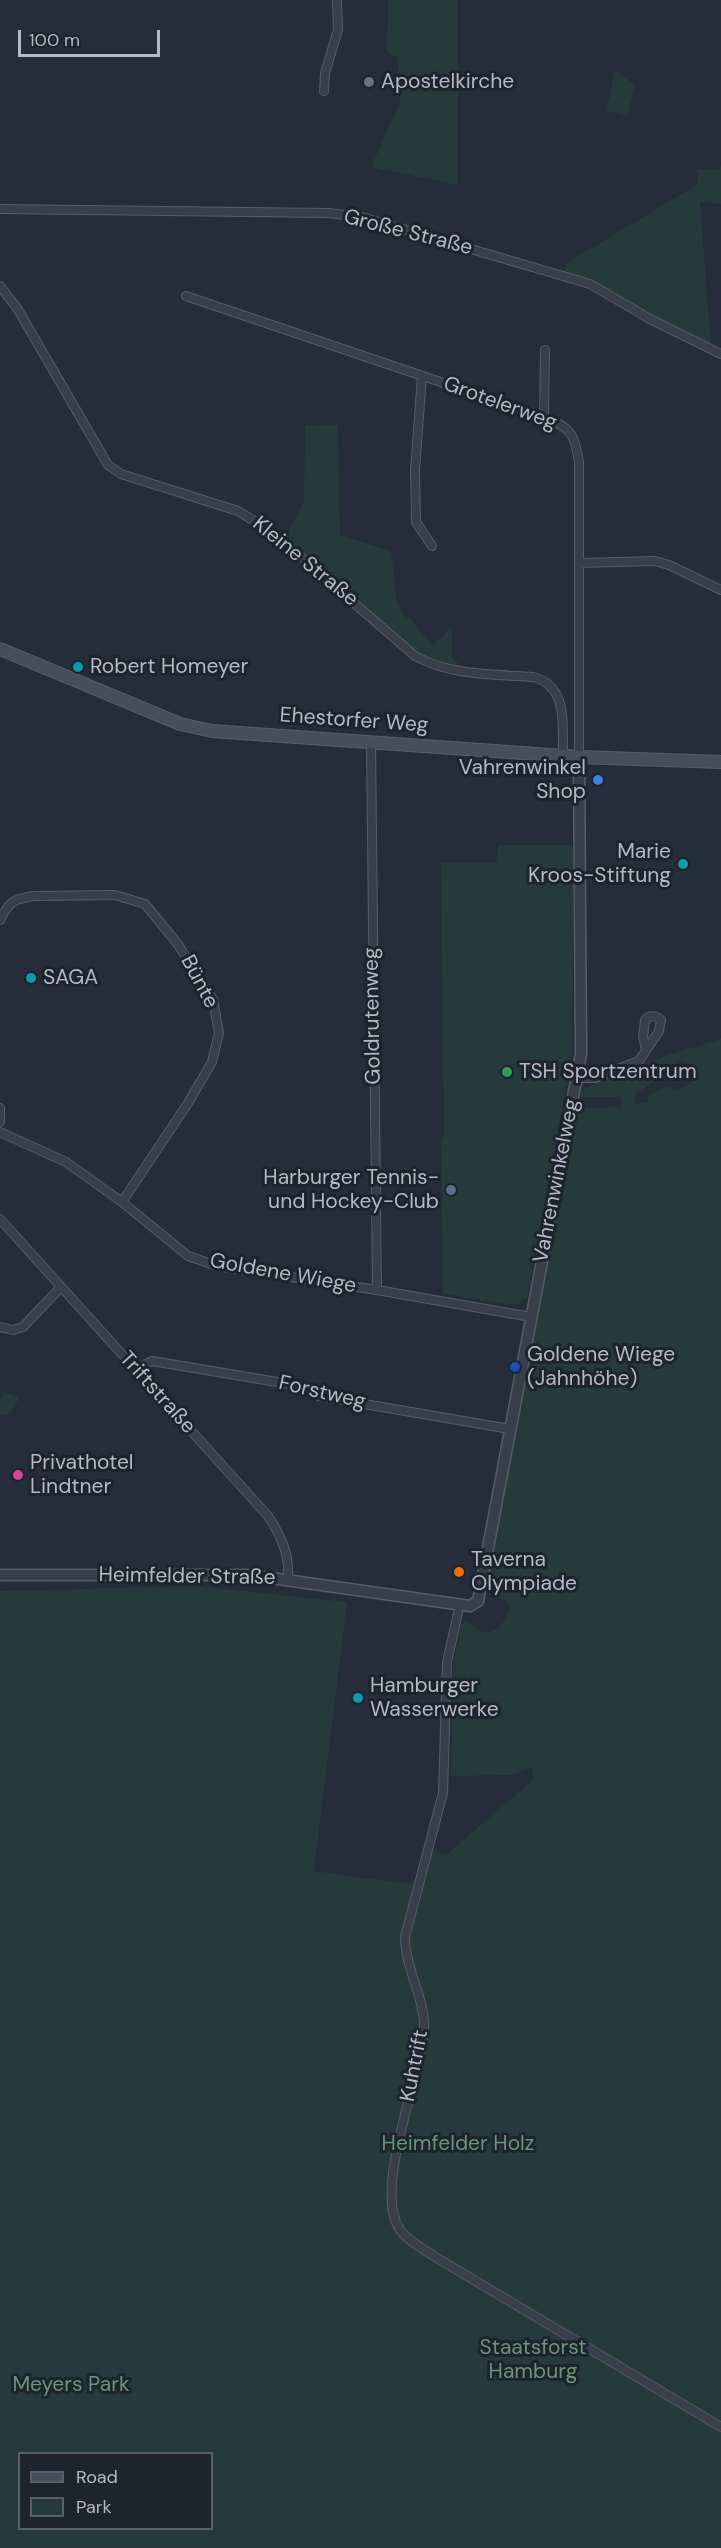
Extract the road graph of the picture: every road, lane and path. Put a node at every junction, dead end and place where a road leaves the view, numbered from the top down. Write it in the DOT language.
graph roads {
  1 [pos="338,0"];
  2 [pos="324,91"];
  3 [pos="0,209"];
  4 [pos="0,286"];
  5 [pos="186,296"];
  6 [pos="545,351"];
  7 [pos="721,354"];
  8 [pos="422,376"];
  9 [pos="544,417"];
  10 [pos="432,546"];
  11 [pos="579,563"];
  12 [pos="721,590"];
  13 [pos="0,649"];
  14 [pos="371,742"];
  15 [pos="563,756"];
  16 [pos="579,757"];
  17 [pos="721,762"];
  18 [pos="0,920"];
  19 [pos="646,1049"];
  20 [pos="577,1078"];
  21 [pos="0,1108"];
  22 [pos="0,1122"];
  23 [pos="0,1132"];
  24 [pos="122,1202"];
  25 [pos="0,1219"];
  26 [pos="61,1287"];
  27 [pos="377,1290"];
  28 [pos="531,1317"];
  29 [pos="0,1327"];
  30 [pos="137,1370"];
  31 [pos="510,1429"];
  32 [pos="0,1575"];
  33 [pos="288,1579"];
  34 [pos="478,1600"];
  35 [pos="460,1604"];
  36 [pos="721,2427"];
  1 -- 2 [label="street"];
  3 -- 7 [label="street, Große Straße"];
  4 -- 15 [label="street, Kleine Straße"];
  5 -- 8 [label="street, Grotelerweg"];
  6 -- 9 [label="street"];
  8 -- 9 [label="street, Grotelerweg"];
  8 -- 10 [label="street"];
  9 -- 11 [label="street, Grotelerweg"];
  11 -- 12 [label="street"];
  11 -- 16 [label="street, Grotelerweg"];
  13 -- 14 [label="main road, Ehestorfer Weg"];
  14 -- 15 [label="main road, Ehestorfer Weg"];
  14 -- 27 [label="street, Goldrutenweg"];
  15 -- 16 [label="main road, Ehestorfer Weg"];
  16 -- 17 [label="main road, Ehestorfer Weg"];
  16 -- 20 [label="street, Vahrenwinkelweg"];
  18 -- 24 [label="street, Bünte"];
  19 -- 20 [label="street"];
  20 -- 28 [label="street, Vahrenwinkelweg"];
  21 -- 22 [label="street"];
  23 -- 24 [label="street, Goldene Wiege"];
  24 -- 27 [label="street, Goldene Wiege"];
  25 -- 26 [label="street, Triftstraße"];
  26 -- 29 [label="street"];
  26 -- 30 [label="street, Triftstraße"];
  27 -- 28 [label="street, Goldene Wiege"];
  28 -- 31 [label="street, Vahrenwinkelweg"];
  30 -- 31 [label="street, Forstweg"];
  30 -- 33 [label="street, Triftstraße"];
  31 -- 34 [label="street, Vahrenwinkelweg"];
  32 -- 33 [label="street, Heimfelder Straße"];
  33 -- 35 [label="street, Heimfelder Straße"];
  34 -- 35 [label="street, Heimfelder Straße"];
  35 -- 36 [label="street, Kuhtrift"];
}
